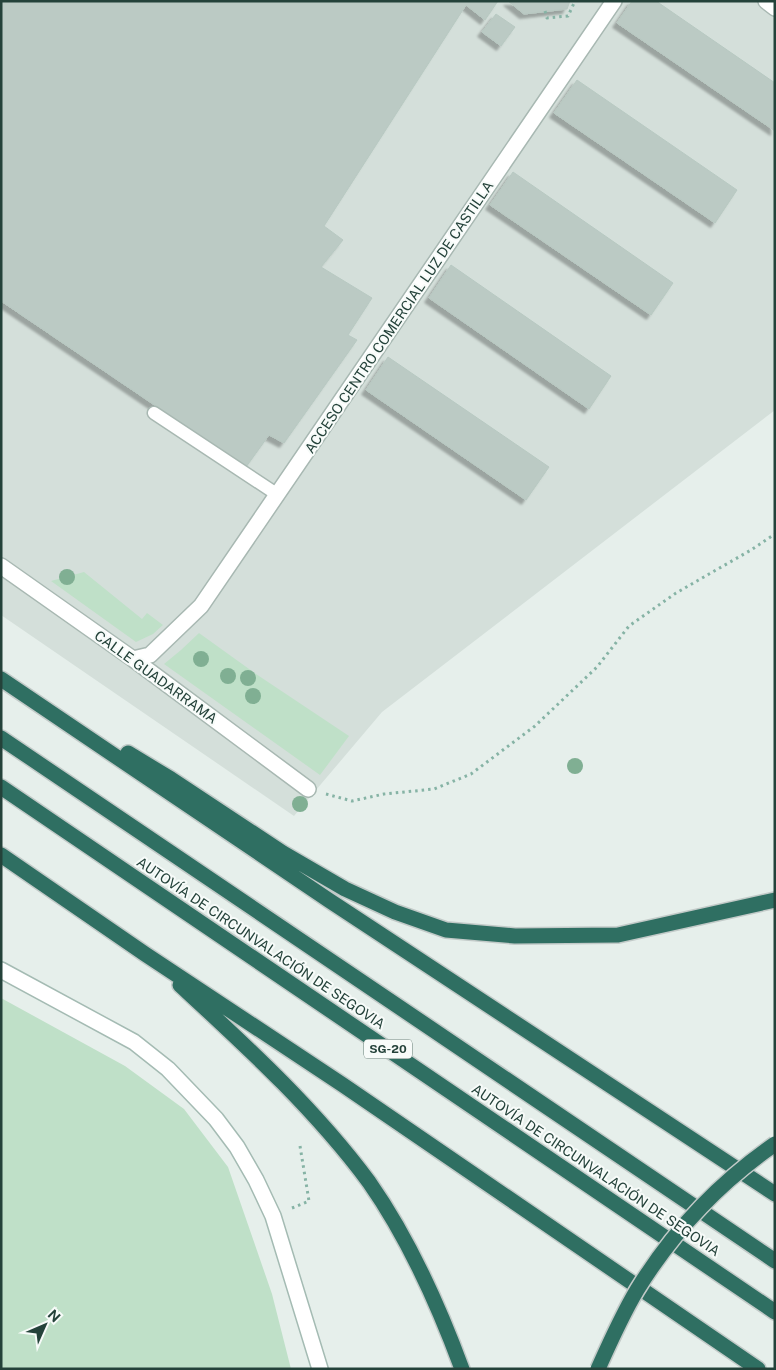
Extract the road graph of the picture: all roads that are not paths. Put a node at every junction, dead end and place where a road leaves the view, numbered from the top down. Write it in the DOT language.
graph roads {
  1 [pos="614,1"];
  2 [pos="766,1"];
  3 [pos="775,8"];
  4 [pos="154,413"];
  5 [pos="278,495"];
  6 [pos="1,566"];
  7 [pos="133,659"];
  8 [pos="1,678"];
  9 [pos="1,738"];
  10 [pos="1,787"];
  11 [pos="308,789"];
  12 [pos="1,855"];
  13 [pos="775,900"];
  14 [pos="145,954"];
  15 [pos="1,970"];
  16 [pos="775,1144"];
  17 [pos="775,1194"];
  18 [pos="775,1260"];
  19 [pos="775,1312"];
  20 [pos="320,1369"];
  21 [pos="462,1369"];
  22 [pos="598,1369"];
  23 [pos="758,1369"];
  1 -- 5 [label="street, ACCESO CENTRO COMERCIAL LUZ DE CASTILLA"];
  2 -- 3 [label="street"];
  4 -- 5 [label="lane"];
  5 -- 7 [label="street, ACCESO CENTRO COMERCIAL LUZ DE CASTILLA"];
  6 -- 7 [label="street, CALLE GUADARRAMA"];
  7 -- 11 [label="street, CALLE GUADARRAMA"];
  8 -- 13 [label="highway"];
  8 -- 17 [label="highway"];
  9 -- 18 [label="highway, AUTOVÍA DE CIRCUNVALACIÓN DE SEGOVIA / SG-20"];
  10 -- 19 [label="highway, AUTOVÍA DE CIRCUNVALACIÓN DE SEGOVIA / SG-20"];
  12 -- 14 [label="highway"];
  14 -- 21 [label="highway"];
  14 -- 23 [label="highway"];
  15 -- 20 [label="street"];
  16 -- 22 [label="highway, bridge"];
}
